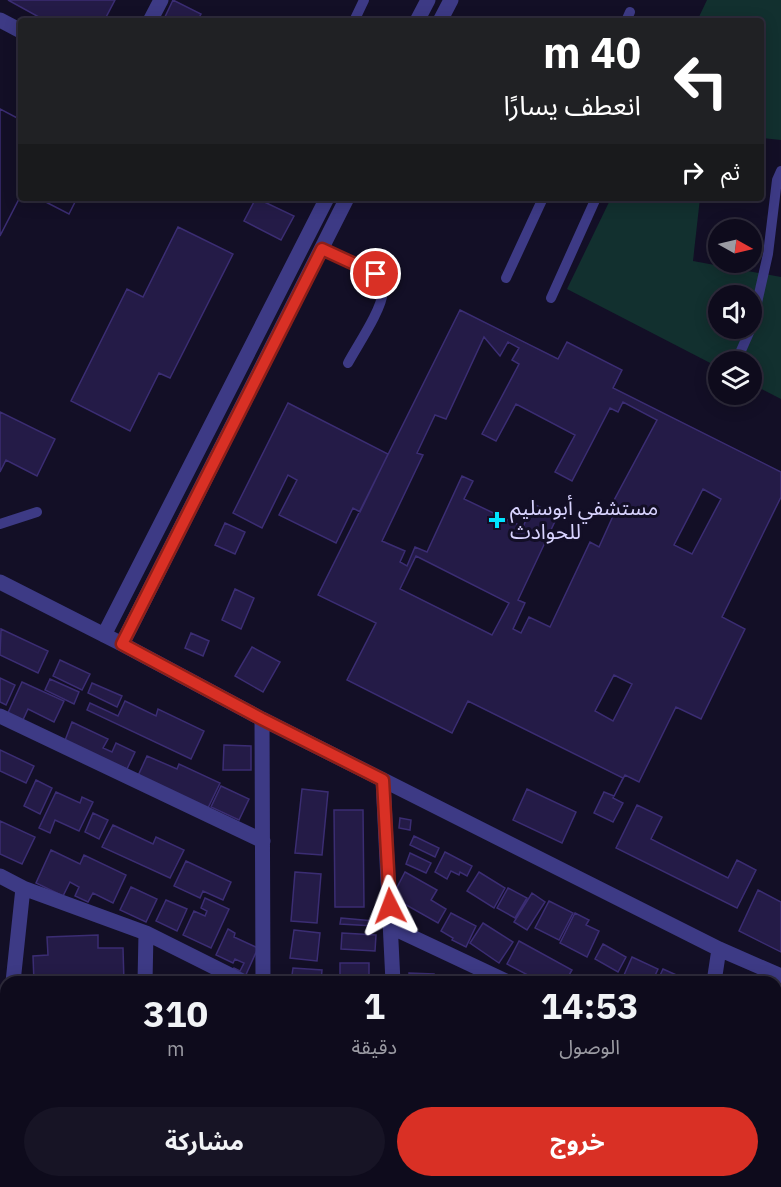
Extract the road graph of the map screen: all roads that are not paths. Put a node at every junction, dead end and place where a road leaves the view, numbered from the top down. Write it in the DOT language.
graph roads {
  1 [pos="161,0"];
  2 [pos="364,0"];
  3 [pos="425,1"];
  4 [pos="445,10"];
  5 [pos="152,18"];
  6 [pos="355,18"];
  7 [pos="418,18"];
  8 [pos="0,20"];
  9 [pos="18,29"];
  10 [pos="781,171"];
  11 [pos="325,201"];
  12 [pos="344,201"];
  13 [pos="542,201"];
  14 [pos="595,201"];
  15 [pos="322,249"];
  16 [pos="506,278"];
  17 [pos="761,285"];
  18 [pos="277,295"];
  19 [pos="551,298"];
  20 [pos="294,304"];
  21 [pos="348,363"];
  22 [pos="168,511"];
  23 [pos="37,512"];
  24 [pos="184,520"];
  25 [pos="0,524"];
  26 [pos="0,582"];
  27 [pos="104,635"];
  28 [pos="122,644"];
  29 [pos="0,716"];
  30 [pos="262,719"];
  31 [pos="383,780"];
  32 [pos="263,841"];
  33 [pos="0,876"];
  34 [pos="23,888"];
  35 [pos="391,927"];
  36 [pos="146,933"];
  37 [pos="719,949"];
  38 [pos="14,976"];
  39 [pos="145,976"];
  40 [pos="232,976"];
  41 [pos="263,976"];
  42 [pos="393,976"];
  43 [pos="495,976"];
  44 [pos="715,976"];
  45 [pos="781,976"];
  1 -- 5 [label="street"];
  2 -- 6 [label="lane"];
  3 -- 4 [label="lane"];
  3 -- 7 [label="street"];
  8 -- 9 [label="street"];
  10 -- 17 [label="lane"];
  11 -- 18 [label="street"];
  12 -- 15 [label="street"];
  13 -- 16 [label="lane"];
  14 -- 19 [label="lane"];
  15 -- 20 [label="street"];
  15 -- 21 [label="lane"];
  18 -- 20 [label="street"];
  18 -- 22 [label="street"];
  20 -- 24 [label="street"];
  22 -- 24 [label="street"];
  22 -- 27 [label="street"];
  23 -- 25 [label="lane"];
  24 -- 28 [label="street"];
  26 -- 27 [label="street"];
  27 -- 28 [label="street"];
  28 -- 30 [label="street"];
  29 -- 32 [label="street"];
  30 -- 31 [label="street"];
  30 -- 32 [label="street"];
  31 -- 35 [label="street"];
  31 -- 37 [label="street"];
  32 -- 41 [label="street"];
  33 -- 34 [label="street"];
  34 -- 36 [label="street"];
  34 -- 38 [label="street"];
  35 -- 42 [label="street"];
  35 -- 43 [label="street"];
  36 -- 39 [label="street"];
  36 -- 40 [label="street"];
  37 -- 44 [label="street"];
  37 -- 45 [label="street"];
}
